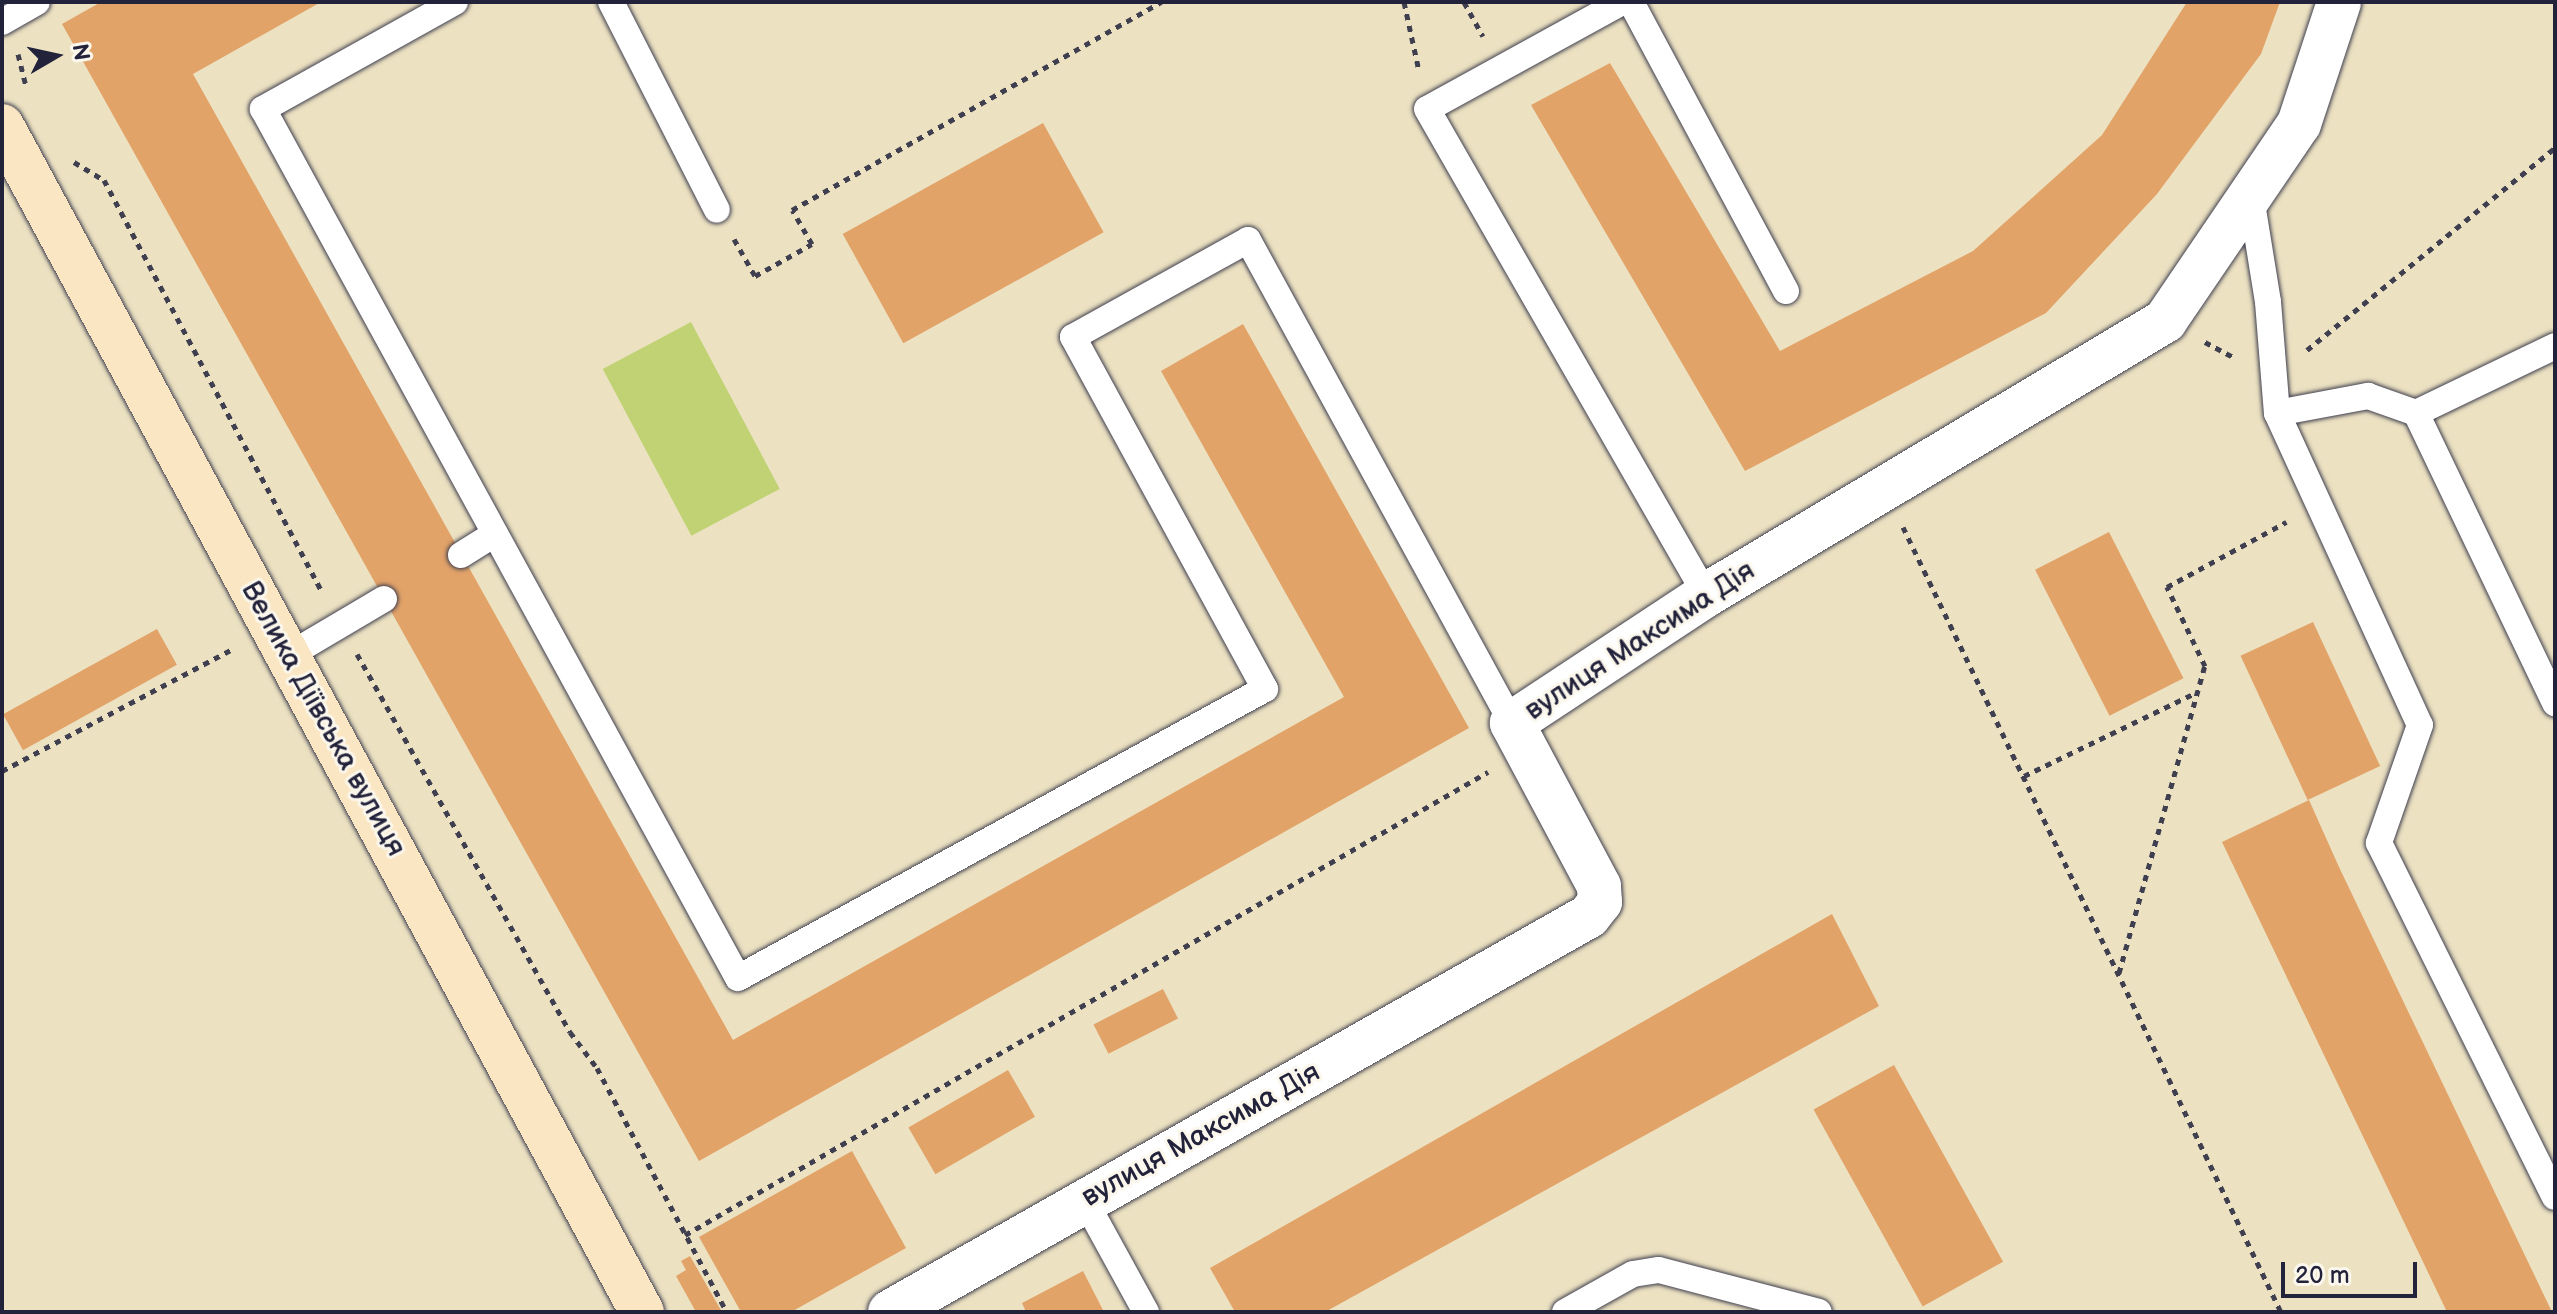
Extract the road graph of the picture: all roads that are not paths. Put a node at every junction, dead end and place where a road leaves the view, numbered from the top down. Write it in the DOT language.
graph roads {
  1 [pos="37,2"];
  2 [pos="455,2"];
  3 [pos="611,2"];
  4 [pos="1622,2"];
  5 [pos="1631,2"];
  6 [pos="2339,2"];
  7 [pos="4,21"];
  8 [pos="2,126"];
  9 [pos="2251,197"];
  10 [pos="717,210"];
  11 [pos="1786,291"];
  12 [pos="2555,346"];
  13 [pos="2277,413"];
  14 [pos="2416,413"];
  15 [pos="495,534"];
  16 [pos="461,555"];
  17 [pos="1706,595"];
  18 [pos="384,599"];
  19 [pos="283,640"];
  20 [pos="2555,703"];
  21 [pos="1520,736"];
  22 [pos="2555,1197"];
  23 [pos="1085,1201"];
  24 [pos="642,1312"];
  25 [pos="890,1312"];
  26 [pos="1146,1312"];
  27 [pos="1565,1312"];
  28 [pos="1819,1312"];
  1 -- 7 [label="lane"];
  2 -- 15 [label="lane"];
  3 -- 10 [label="lane"];
  4 -- 17 [label="lane"];
  5 -- 11 [label="lane"];
  6 -- 9 [label="street, вулиця Максима Дія"];
  8 -- 19 [label="main road, Велика Діївська вулиця"];
  9 -- 13 [label="lane"];
  9 -- 17 [label="street, вулиця Максима Дія"];
  12 -- 14 [label="lane"];
  13 -- 14 [label="lane"];
  13 -- 22 [label="lane"];
  14 -- 20 [label="lane"];
  15 -- 16 [label="lane"];
  15 -- 21 [label="lane"];
  17 -- 21 [label="street, вулиця Максима Дія"];
  18 -- 19 [label="lane"];
  19 -- 24 [label="main road, Велика Діївська вулиця"];
  21 -- 23 [label="street, вулиця Максима Дія"];
  23 -- 25 [label="street, вулиця Максима Дія"];
  23 -- 26 [label="lane"];
  27 -- 28 [label="lane"];
}
